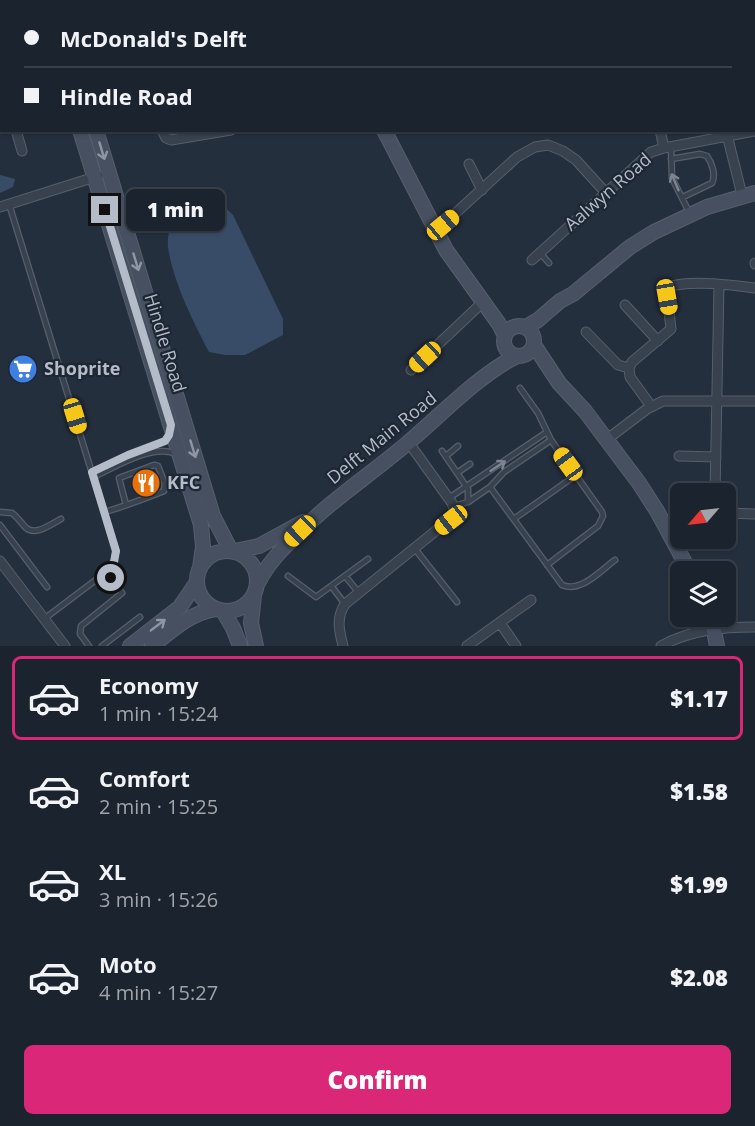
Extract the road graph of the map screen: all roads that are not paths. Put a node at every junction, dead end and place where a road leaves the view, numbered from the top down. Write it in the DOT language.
graph roads {
  1 [pos="17,132"];
  2 [pos="81,132"];
  3 [pos="97,132"];
  4 [pos="163,132"];
  5 [pos="215,132"];
  6 [pos="385,132"];
  7 [pos="661,132"];
  8 [pos="727,133"];
  9 [pos="668,147"];
  10 [pos="22,151"];
  11 [pos="671,159"];
  12 [pos="469,164"];
  13 [pos="108,172"];
  14 [pos="94,177"];
  15 [pos="482,190"];
  16 [pos="606,193"];
  17 [pos="749,194"];
  18 [pos="683,197"];
  19 [pos="5,206"];
  20 [pos="690,214"];
  21 [pos="436,231"];
  22 [pos="540,253"];
  23 [pos="532,260"];
  24 [pos="549,263"];
  25 [pos="719,285"];
  26 [pos="755,288"];
  27 [pos="573,294"];
  28 [pos="484,304"];
  29 [pos="625,305"];
  30 [pos="522,327"];
  31 [pos="586,332"];
  32 [pos="505,339"];
  33 [pos="658,341"];
  34 [pos="534,343"];
  35 [pos="520,356"];
  36 [pos="629,368"];
  37 [pos="411,370"];
  38 [pos="559,383"];
  39 [pos="520,388"];
  40 [pos="469,390"];
  41 [pos="717,400"];
  42 [pos="755,401"];
  43 [pos="651,406"];
  44 [pos="171,425"];
  45 [pos="548,432"];
  46 [pos="551,440"];
  47 [pos="606,440"];
  48 [pos="409,443"];
  49 [pos="458,446"];
  50 [pos="442,451"];
  51 [pos="446,456"];
  52 [pos="680,456"];
  53 [pos="716,457"];
  54 [pos="181,459"];
  55 [pos="470,464"];
  56 [pos="457,473"];
  57 [pos="93,474"];
  58 [pos="576,475"];
  59 [pos="715,483"];
  60 [pos="467,487"];
  61 [pos="490,487"];
  62 [pos="451,502"];
  63 [pos="468,502"];
  64 [pos="126,505"];
  65 [pos="0,512"];
  66 [pos="105,512"];
  67 [pos="318,513"];
  68 [pos="736,513"];
  69 [pos="755,514"];
  70 [pos="61,519"];
  71 [pos="514,519"];
  72 [pos="0,525"];
  73 [pos="415,549"];
  74 [pos="233,551"];
  75 [pos="368,559"];
  76 [pos="615,560"];
  77 [pos="0,561"];
  78 [pos="684,561"];
  79 [pos="547,565"];
  80 [pos="106,572"];
  81 [pos="198,575"];
  82 [pos="288,576"];
  83 [pos="346,577"];
  84 [pos="46,587"];
  85 [pos="332,587"];
  86 [pos="256,589"];
  87 [pos="358,593"];
  88 [pos="531,600"];
  89 [pos="457,602"];
  90 [pos="345,604"];
  91 [pos="219,610"];
  92 [pos="141,617"];
  93 [pos="44,619"];
  94 [pos="500,623"];
  95 [pos="705,627"];
  96 [pos="714,627"];
  97 [pos="736,627"];
  98 [pos="755,627"];
  99 [pos="690,634"];
  100 [pos="65,646"];
  101 [pos="89,646"];
  102 [pos="102,646"];
  103 [pos="130,646"];
  104 [pos="152,646"];
  105 [pos="240,646"];
  106 [pos="256,646"];
  107 [pos="343,646"];
  108 [pos="467,646"];
  109 [pos="516,646"];
  110 [pos="661,646"];
  111 [pos="691,646"];
  112 [pos="717,646"];
  1 -- 10 [label="street"];
  2 -- 14 [label="street, Hindle Road"];
  3 -- 13 [label="street, Hindle Road, one-way"];
  4 -- 5 [label="street"];
  6 -- 21 [label="street"];
  7 -- 9 [label="street"];
  8 -- 9 [label="street, Aalwyn Road"];
  8 -- 17 [label="street"];
  9 -- 11 [label="lane"];
  9 -- 16 [label="street, Aalwyn Road"];
  18 -- 11 [label="lane, one-way"];
  11 -- 18 [label="lane"];
  12 -- 15 [label="street"];
  13 -- 14 [label="street"];
  13 -- 74 [label="street, Hindle Road, one-way"];
  14 -- 19 [label="street"];
  14 -- 44 [label="street, Hindle Road"];
  15 -- 16 [label="street"];
  15 -- 21 [label="street"];
  16 -- 22 [label="street, Aalwyn Road"];
  17 -- 20 [label="street"];
  18 -- 20 [label="lane"];
  19 -- 57 [label="lane"];
  20 -- 27 [label="street"];
  21 -- 28 [label="street"];
  22 -- 23 [label="street, Aalwyn Road"];
  22 -- 24 [label="lane"];
  25 -- 26 [label="street"];
  25 -- 33 [label="street"];
  25 -- 41 [label="street"];
  27 -- 30 [label="street"];
  27 -- 34 [label="street"];
  28 -- 30 [label="street"];
  28 -- 32 [label="street"];
  28 -- 37 [label="street"];
  29 -- 33 [label="street"];
  30 -- 32 [label="street"];
  30 -- 34 [label="street"];
  31 -- 36 [label="street"];
  32 -- 35 [label="street"];
  32 -- 40 [label="street, Delft Main Road"];
  33 -- 36 [label="street"];
  34 -- 35 [label="street"];
  34 -- 38 [label="street"];
  35 -- 38 [label="street"];
  35 -- 40 [label="street, Delft Main Road"];
  36 -- 43 [label="street"];
  38 -- 47 [label="street"];
  39 -- 45 [label="lane"];
  40 -- 48 [label="street, Delft Main Road"];
  41 -- 42 [label="street"];
  41 -- 43 [label="street"];
  41 -- 53 [label="street"];
  43 -- 47 [label="street"];
  44 -- 54 [label="street, Hindle Road"];
  44 -- 57 [label="lane"];
  45 -- 46 [label="lane"];
  60 -- 45 [label="lane, one-way"];
  46 -- 58 [label="lane"];
  46 -- 61 [label="lane"];
  47 -- 78 [label="street"];
  48 -- 62 [label="street"];
  48 -- 67 [label="street, Delft Main Road"];
  49 -- 51 [label="lane"];
  50 -- 51 [label="lane"];
  51 -- 56 [label="lane"];
  52 -- 53 [label="street"];
  53 -- 59 [label="street"];
  54 -- 57 [label="lane"];
  54 -- 81 [label="street, Hindle Road"];
  55 -- 56 [label="lane"];
  56 -- 60 [label="lane"];
  57 -- 66 [label="lane"];
  58 -- 71 [label="lane"];
  58 -- 79 [label="lane"];
  60 -- 62 [label="lane"];
  60 -- 63 [label="lane"];
  61 -- 63 [label="lane"];
  61 -- 71 [label="lane"];
  62 -- 63 [label="lane"];
  62 -- 73 [label="street"];
  64 -- 64 [label="lane"];
  64 -- 66 [label="lane"];
  65 -- 70 [label="lane"];
  66 -- 80 [label="lane"];
  67 -- 74 [label="street, Delft Main Road"];
  67 -- 86 [label="street, Delft Main Road"];
  68 -- 69 [label="street"];
  71 -- 79 [label="lane"];
  72 -- 84 [label="lane"];
  73 -- 87 [label="street"];
  73 -- 89 [label="lane"];
  74 -- 81 [label="street"];
  74 -- 86 [label="street"];
  75 -- 83 [label="lane"];
  76 -- 79 [label="lane"];
  77 -- 93 [label="street"];
  80 -- 93 [label="lane"];
  80 -- 101 [label="lane"];
  81 -- 91 [label="street"];
  103 -- 81 [label="street, one-way"];
  82 -- 85 [label="lane"];
  83 -- 85 [label="lane"];
  83 -- 87 [label="lane"];
  85 -- 90 [label="lane"];
  86 -- 91 [label="street"];
  86 -- 106 [label="street"];
  87 -- 90 [label="street"];
  88 -- 94 [label="street"];
  90 -- 107 [label="street"];
  91 -- 104 [label="street"];
  91 -- 105 [label="street"];
  92 -- 102 [label="lane"];
  93 -- 100 [label="street"];
  94 -- 108 [label="street"];
  94 -- 109 [label="street"];
  95 -- 99 [label="street"];
  96 -- 112 [label="street"];
  97 -- 98 [label="street"];
  99 -- 110 [label="street"];
  99 -- 111 [label="street"];
}
